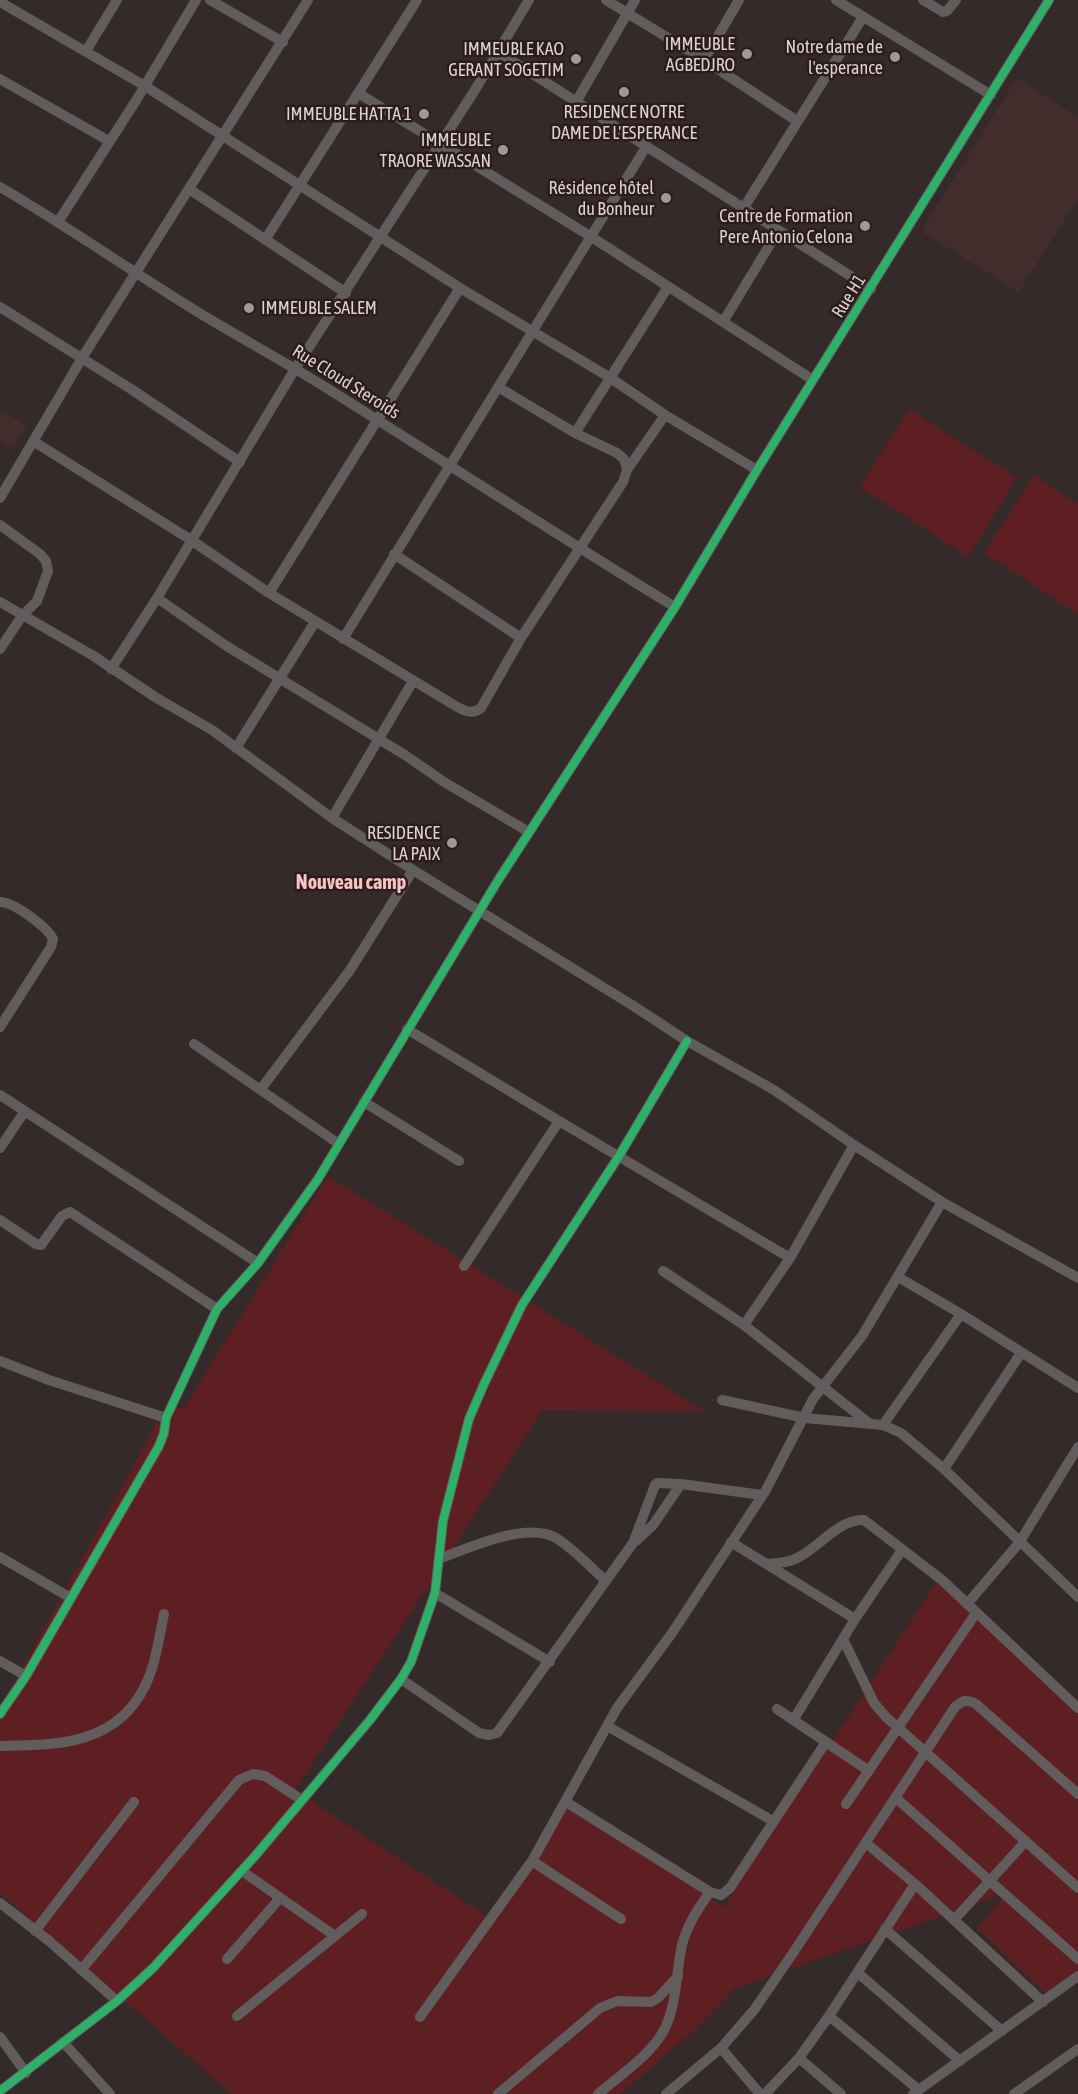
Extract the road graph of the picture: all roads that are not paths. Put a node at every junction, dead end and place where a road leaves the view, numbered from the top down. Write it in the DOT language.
graph roads {
  1 [pos="117,0"];
  2 [pos="196,0"];
  3 [pos="210,0"];
  4 [pos="308,0"];
  5 [pos="529,0"];
  6 [pos="606,0"];
  7 [pos="635,0"];
  8 [pos="739,0"];
  9 [pos="836,0"];
  10 [pos="922,0"];
  11 [pos="956,0"];
  12 [pos="1049,0"];
  13 [pos="0,2"];
  14 [pos="412,2"];
  15 [pos="627,13"];
  16 [pos="863,17"];
  17 [pos="283,42"];
  18 [pos="86,51"];
  19 [pos="498,52"];
  20 [pos="704,60"];
  21 [pos="0,79"];
  22 [pos="145,86"];
  23 [pos="358,93"];
  24 [pos="991,94"];
  25 [pos="576,102"];
  26 [pos="797,121"];
  27 [pos="224,136"];
  28 [pos="109,141"];
  29 [pos="440,144"];
  30 [pos="646,147"];
  31 [pos="300,184"];
  32 [pos="3,189"];
  33 [pos="189,189"];
  34 [pos="0,201"];
  35 [pos="743,209"];
  36 [pos="58,222"];
  37 [pos="778,231"];
  38 [pos="590,236"];
  39 [pos="381,237"];
  40 [pos="265,240"];
  41 [pos="135,273"];
  42 [pos="668,287"];
  43 [pos="460,288"];
  44 [pos="871,289"];
  45 [pos="346,293"];
  46 [pos="0,307"];
  47 [pos="723,322"];
  48 [pos="532,330"];
  49 [pos="82,358"];
  50 [pos="295,369"];
  51 [pos="609,377"];
  52 [pos="813,380"];
  53 [pos="498,387"];
  54 [pos="665,415"];
  55 [pos="378,421"];
  56 [pos="575,433"];
  57 [pos="33,441"];
  58 [pos="240,462"];
  59 [pos="448,465"];
  60 [pos="627,470"];
  61 [pos="757,470"];
  62 [pos="0,498"];
  63 [pos="0,525"];
  64 [pos="191,540"];
  65 [pos="579,549"];
  66 [pos="394,554"];
  67 [pos="268,593"];
  68 [pos="157,598"];
  69 [pos="0,602"];
  70 [pos="675,607"];
  71 [pos="22,616"];
  72 [pos="315,621"];
  73 [pos="521,638"];
  74 [pos="343,639"];
  75 [pos="0,649"];
  76 [pos="111,669"];
  77 [pos="280,679"];
  78 [pos="413,681"];
  79 [pos="379,739"];
  80 [pos="236,748"];
  81 [pos="332,818"];
  82 [pos="529,832"];
  83 [pos="412,870"];
  84 [pos="0,902"];
  85 [pos="479,911"];
  86 [pos="0,1027"];
  87 [pos="407,1029"];
  88 [pos="687,1041"];
  89 [pos="194,1044"];
  90 [pos="261,1089"];
  91 [pos="0,1095"];
  92 [pos="364,1102"];
  93 [pos="25,1111"];
  94 [pos="559,1122"];
  95 [pos="339,1144"];
  96 [pos="854,1145"];
  97 [pos="0,1148"];
  98 [pos="619,1156"];
  99 [pos="459,1161"];
  100 [pos="942,1202"];
  101 [pos="0,1220"];
  102 [pos="790,1258"];
  103 [pos="258,1263"];
  104 [pos="464,1266"];
  105 [pos="663,1271"];
  106 [pos="898,1277"];
  107 [pos="1078,1278"];
  108 [pos="217,1309"];
  109 [pos="961,1314"];
  110 [pos="744,1325"];
  111 [pos="1021,1353"];
  112 [pos="0,1361"];
  113 [pos="823,1388"];
  114 [pos="1078,1388"];
  115 [pos="722,1400"];
  116 [pos="166,1418"];
  117 [pos="805,1418"];
  118 [pos="870,1424"];
  119 [pos="883,1425"];
  120 [pos="1078,1447"];
  121 [pos="944,1469"];
  122 [pos="681,1484"];
  123 [pos="762,1495"];
  124 [pos="731,1542"];
  125 [pos="633,1543"];
  126 [pos="1019,1543"];
  127 [pos="902,1550"];
  128 [pos="0,1557"];
  129 [pos="439,1559"];
  130 [pos="767,1564"];
  131 [pos="606,1581"];
  132 [pos="435,1593"];
  133 [pos="1078,1597"];
  134 [pos="71,1598"];
  135 [pos="967,1604"];
  136 [pos="976,1613"];
  137 [pos="164,1614"];
  138 [pos="855,1619"];
  139 [pos="843,1639"];
  140 [pos="0,1661"];
  141 [pos="550,1662"];
  142 [pos="26,1676"];
  143 [pos="400,1679"];
  144 [pos="1078,1708"];
  145 [pos="777,1709"];
  146 [pos="0,1714"];
  147 [pos="794,1719"];
  148 [pos="607,1726"];
  149 [pos="899,1728"];
  150 [pos="826,1742"];
  151 [pos="0,1746"];
  152 [pos="926,1751"];
  153 [pos="869,1771"];
  154 [pos="1078,1794"];
  155 [pos="896,1798"];
  156 [pos="302,1800"];
  157 [pos="134,1802"];
  158 [pos="566,1802"];
  159 [pos="846,1804"];
  160 [pos="773,1821"];
  161 [pos="1026,1841"];
  162 [pos="866,1843"];
  163 [pos="532,1861"];
  164 [pos="242,1871"];
  165 [pos="990,1880"];
  166 [pos="915,1884"];
  167 [pos="1078,1888"];
  168 [pos="710,1892"];
  169 [pos="280,1898"];
  170 [pos="0,1903"];
  171 [pos="362,1914"];
  172 [pos="621,1919"];
  173 [pos="954,1920"];
  174 [pos="885,1929"];
  175 [pos="35,1930"];
  176 [pos="335,1936"];
  177 [pos="227,1959"];
  178 [pos="1078,1959"];
  179 [pos="81,1970"];
  180 [pos="858,1973"];
  181 [pos="678,1976"];
  182 [pos="1078,1977"];
  183 [pos="117,2001"];
  184 [pos="1044,2002"];
  185 [pos="237,2016"];
  186 [pos="829,2016"];
  187 [pos="420,2017"];
  188 [pos="1002,2031"];
  189 [pos="0,2037"];
  190 [pos="63,2042"];
  191 [pos="721,2048"];
  192 [pos="1078,2049"];
  193 [pos="799,2058"];
  194 [pos="960,2061"];
  195 [pos="26,2073"];
  196 [pos="0,2091"];
  197 [pos="672,2092"];
  198 [pos="916,2092"];
  199 [pos="110,2094"];
  200 [pos="498,2094"];
  201 [pos="598,2094"];
  202 [pos="760,2094"];
  203 [pos="765,2094"];
  204 [pos="841,2094"];
  205 [pos="1014,2094"];
  1 -- 18 [label="street"];
  2 -- 22 [label="street"];
  3 -- 17 [label="street"];
  4 -- 17 [label="street"];
  5 -- 19 [label="street"];
  6 -- 15 [label="street"];
  7 -- 15 [label="street"];
  8 -- 20 [label="street"];
  9 -- 16 [label="street"];
  10 -- 11 [label="street"];
  12 -- 24 [label="street, Rue H1"];
  13 -- 18 [label="street"];
  14 -- 23 [label="street"];
  15 -- 20 [label="street"];
  15 -- 25 [label="street"];
  16 -- 24 [label="street"];
  16 -- 26 [label="street"];
  17 -- 27 [label="street"];
  18 -- 22 [label="street"];
  19 -- 25 [label="street"];
  19 -- 29 [label="street"];
  20 -- 26 [label="street"];
  21 -- 28 [label="street"];
  22 -- 27 [label="street"];
  22 -- 28 [label="street"];
  23 -- 29 [label="street"];
  23 -- 31 [label="street"];
  24 -- 44 [label="street, Rue H1"];
  25 -- 30 [label="street"];
  26 -- 35 [label="street"];
  27 -- 31 [label="street"];
  27 -- 33 [label="street"];
  28 -- 36 [label="street"];
  29 -- 38 [label="street"];
  29 -- 39 [label="street"];
  30 -- 35 [label="street"];
  30 -- 38 [label="street"];
  31 -- 39 [label="street"];
  31 -- 40 [label="street"];
  32 -- 34 [label="street"];
  32 -- 36 [label="street, Rue Cloud Steroids"];
  33 -- 40 [label="street"];
  33 -- 41 [label="street"];
  35 -- 37 [label="street"];
  36 -- 41 [label="street, Rue Cloud Steroids"];
  37 -- 44 [label="street"];
  37 -- 47 [label="street"];
  38 -- 42 [label="street"];
  38 -- 48 [label="street"];
  39 -- 43 [label="street"];
  39 -- 45 [label="street"];
  40 -- 45 [label="street"];
  41 -- 49 [label="street"];
  41 -- 50 [label="street, Rue Cloud Steroids"];
  42 -- 47 [label="street"];
  42 -- 51 [label="street"];
  43 -- 48 [label="street"];
  43 -- 55 [label="street"];
  44 -- 52 [label="street, Rue H1"];
  45 -- 50 [label="street"];
  46 -- 49 [label="street"];
  47 -- 52 [label="street"];
  48 -- 51 [label="street"];
  48 -- 53 [label="street"];
  49 -- 57 [label="street"];
  49 -- 58 [label="street"];
  50 -- 55 [label="street, Rue Cloud Steroids"];
  50 -- 58 [label="street"];
  51 -- 54 [label="street"];
  51 -- 56 [label="street"];
  52 -- 61 [label="street, Rue H1"];
  53 -- 56 [label="street"];
  53 -- 59 [label="street"];
  54 -- 60 [label="street"];
  54 -- 61 [label="street"];
  55 -- 59 [label="street, Rue Cloud Steroids"];
  55 -- 67 [label="street"];
  56 -- 60 [label="street"];
  57 -- 62 [label="street"];
  57 -- 64 [label="street"];
  58 -- 64 [label="street"];
  59 -- 65 [label="street, Rue Cloud Steroids"];
  59 -- 66 [label="street"];
  60 -- 65 [label="street"];
  61 -- 70 [label="street, Rue H1"];
  63 -- 71 [label="street"];
  64 -- 67 [label="street"];
  64 -- 68 [label="street"];
  65 -- 70 [label="street, Rue Cloud Steroids"];
  65 -- 73 [label="street"];
  66 -- 73 [label="street"];
  66 -- 74 [label="street"];
  67 -- 72 [label="street"];
  68 -- 76 [label="street"];
  68 -- 77 [label="street"];
  69 -- 71 [label="street"];
  70 -- 82 [label="street, Rue H1"];
  71 -- 75 [label="street"];
  71 -- 76 [label="street"];
  72 -- 74 [label="street"];
  72 -- 77 [label="street"];
  73 -- 78 [label="street"];
  74 -- 78 [label="street"];
  76 -- 80 [label="street"];
  77 -- 79 [label="street"];
  77 -- 80 [label="street"];
  78 -- 79 [label="street"];
  79 -- 81 [label="street"];
  79 -- 82 [label="street"];
  80 -- 81 [label="street"];
  81 -- 83 [label="street"];
  82 -- 85 [label="street, Rue H1"];
  83 -- 85 [label="street"];
  83 -- 90 [label="street"];
  84 -- 86 [label="street"];
  85 -- 87 [label="street, Rue H1"];
  85 -- 88 [label="street"];
  87 -- 92 [label="street, Rue H1"];
  87 -- 94 [label="street"];
  88 -- 96 [label="street"];
  88 -- 98 [label="street"];
  89 -- 90 [label="street"];
  90 -- 95 [label="street"];
  91 -- 93 [label="street"];
  92 -- 95 [label="street, Rue H1"];
  92 -- 99 [label="street"];
  93 -- 97 [label="street"];
  93 -- 103 [label="street"];
  94 -- 98 [label="street"];
  94 -- 104 [label="street"];
  95 -- 103 [label="street, Rue H1"];
  96 -- 100 [label="street"];
  96 -- 102 [label="street"];
  98 -- 102 [label="street"];
  98 -- 129 [label="street"];
  100 -- 106 [label="street"];
  100 -- 107 [label="street"];
  101 -- 108 [label="street"];
  102 -- 110 [label="street"];
  103 -- 108 [label="street, Rue H1"];
  105 -- 110 [label="street"];
  106 -- 109 [label="street"];
  106 -- 113 [label="street"];
  108 -- 116 [label="street, Rue H1"];
  109 -- 111 [label="street"];
  109 -- 119 [label="street"];
  110 -- 113 [label="street"];
  111 -- 114 [label="street"];
  111 -- 121 [label="street"];
  112 -- 116 [label="street"];
  113 -- 117 [label="street"];
  113 -- 118 [label="street"];
  115 -- 117 [label="street"];
  116 -- 134 [label="street, Rue H1"];
  117 -- 118 [label="street"];
  117 -- 123 [label="street"];
  118 -- 119 [label="street"];
  119 -- 121 [label="street"];
  120 -- 126 [label="street"];
  121 -- 126 [label="street"];
  122 -- 123 [label="street"];
  122 -- 125 [label="street"];
  122 -- 125 [label="street"];
  123 -- 124 [label="street"];
  124 -- 130 [label="street"];
  124 -- 148 [label="street"];
  125 -- 131 [label="street"];
  126 -- 133 [label="street"];
  126 -- 135 [label="street"];
  127 -- 130 [label="street"];
  127 -- 135 [label="street"];
  127 -- 138 [label="street"];
  128 -- 134 [label="street"];
  129 -- 131 [label="street"];
  129 -- 132 [label="street"];
  130 -- 138 [label="street"];
  131 -- 141 [label="street"];
  132 -- 141 [label="street"];
  132 -- 143 [label="street"];
  134 -- 142 [label="street, Rue H1"];
  135 -- 136 [label="street"];
  136 -- 144 [label="street"];
  136 -- 149 [label="street"];
  137 -- 151 [label="street"];
  138 -- 139 [label="street"];
  139 -- 147 [label="street"];
  139 -- 149 [label="street"];
  140 -- 142 [label="street"];
  141 -- 143 [label="street"];
  142 -- 146 [label="street, Rue H1"];
  143 -- 156 [label="street"];
  145 -- 147 [label="street"];
  147 -- 150 [label="street"];
  148 -- 158 [label="street"];
  148 -- 160 [label="street"];
  149 -- 152 [label="street"];
  149 -- 153 [label="street"];
  150 -- 153 [label="street"];
  150 -- 160 [label="street"];
  152 -- 154 [label="street"];
  152 -- 155 [label="street"];
  152 -- 161 [label="street"];
  153 -- 159 [label="street"];
  155 -- 162 [label="street"];
  155 -- 165 [label="street"];
  156 -- 164 [label="street"];
  156 -- 179 [label="street"];
  157 -- 175 [label="street"];
  158 -- 163 [label="street"];
  158 -- 168 [label="street"];
  160 -- 168 [label="street"];
  161 -- 165 [label="street"];
  161 -- 167 [label="street"];
  162 -- 166 [label="street"];
  162 -- 191 [label="street"];
  163 -- 172 [label="street"];
  163 -- 187 [label="street"];
  164 -- 169 [label="street"];
  164 -- 183 [label="street"];
  165 -- 173 [label="street"];
  165 -- 178 [label="street"];
  166 -- 173 [label="street"];
  166 -- 174 [label="street"];
  168 -- 181 [label="street"];
  169 -- 176 [label="street"];
  169 -- 177 [label="street"];
  170 -- 175 [label="street"];
  171 -- 176 [label="street"];
  173 -- 184 [label="street"];
  174 -- 180 [label="street"];
  174 -- 188 [label="street"];
  175 -- 179 [label="street"];
  176 -- 185 [label="street"];
  179 -- 183 [label="street"];
  180 -- 186 [label="street"];
  180 -- 194 [label="street"];
  181 -- 200 [label="street"];
  181 -- 201 [label="street"];
  182 -- 184 [label="street"];
  183 -- 190 [label="street"];
  184 -- 188 [label="street"];
  186 -- 193 [label="street"];
  186 -- 198 [label="street"];
  188 -- 194 [label="street"];
  189 -- 195 [label="street"];
  190 -- 195 [label="street"];
  190 -- 199 [label="street"];
  191 -- 197 [label="street"];
  191 -- 202 [label="street"];
  192 -- 205 [label="street"];
  193 -- 203 [label="street"];
  193 -- 204 [label="street"];
  194 -- 198 [label="street"];
  195 -- 196 [label="street"];
}
